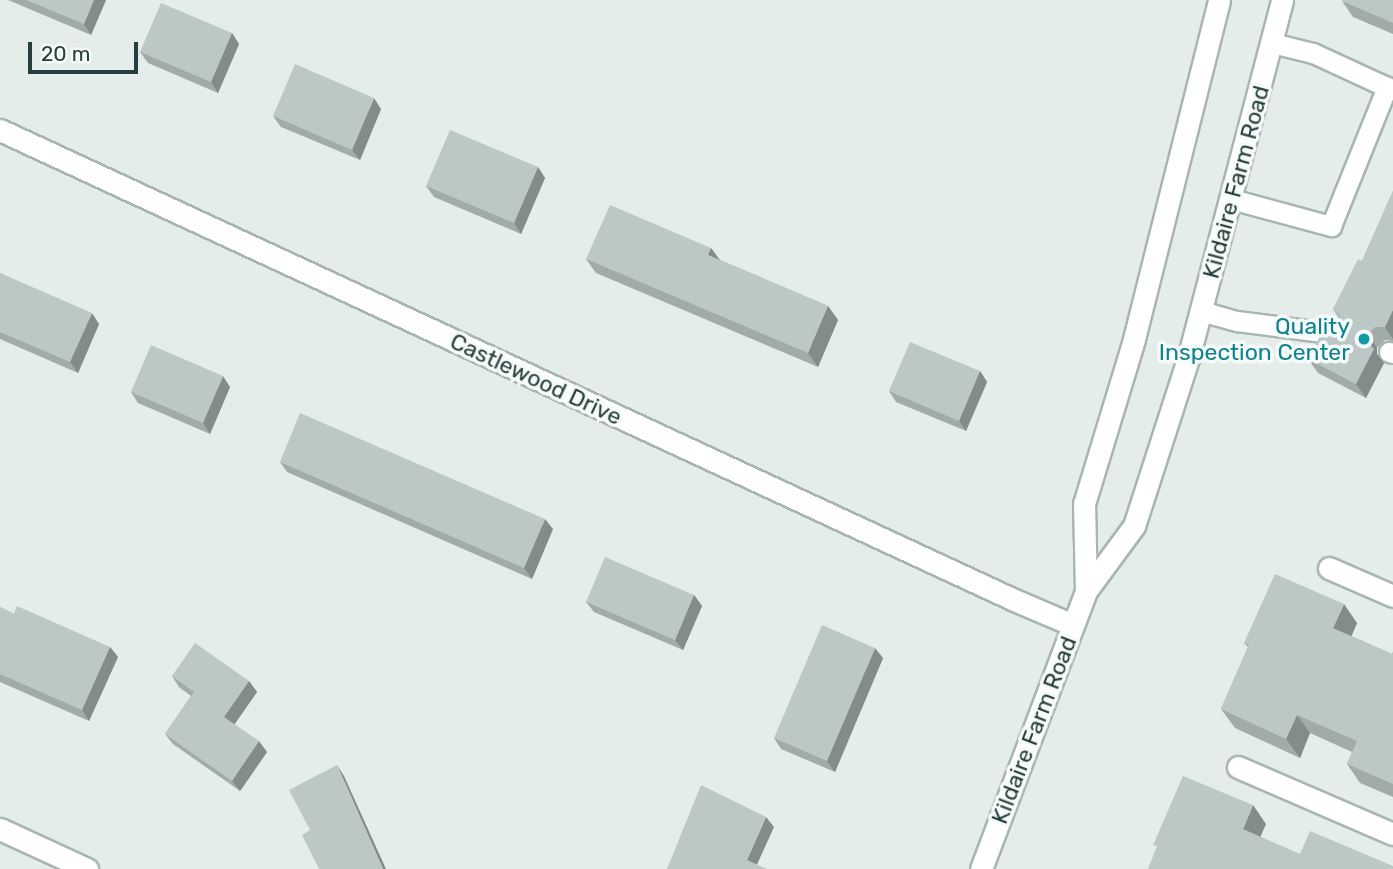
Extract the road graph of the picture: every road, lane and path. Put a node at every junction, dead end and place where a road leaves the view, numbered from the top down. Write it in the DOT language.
graph roads {
  1 [pos="1219,0"];
  2 [pos="1282,0"];
  3 [pos="1272,43"];
  4 [pos="1390,89"];
  5 [pos="0,130"];
  6 [pos="1231,199"];
  7 [pos="1201,312"];
  8 [pos="1338,334"];
  9 [pos="1329,568"];
  10 [pos="1086,591"];
  11 [pos="1393,596"];
  12 [pos="1073,625"];
  13 [pos="1238,767"];
  14 [pos="0,830"];
  15 [pos="1393,834"];
  16 [pos="87,869"];
  17 [pos="981,869"];
  1 -- 10 [label="main road, Kildaire Farm Road"];
  2 -- 3 [label="main road, Kildaire Farm Road"];
  3 -- 4 [label="lane"];
  3 -- 6 [label="main road, Kildaire Farm Road"];
  4 -- 6 [label="lane"];
  5 -- 12 [label="main road, Castlewood Drive"];
  6 -- 7 [label="main road, Kildaire Farm Road"];
  7 -- 8 [label="lane"];
  7 -- 10 [label="main road, Kildaire Farm Road"];
  9 -- 11 [label="main road"];
  10 -- 12 [label="main road, Kildaire Farm Road"];
  12 -- 17 [label="main road, Kildaire Farm Road"];
  13 -- 15 [label="main road"];
  14 -- 16 [label="main road"];
}
